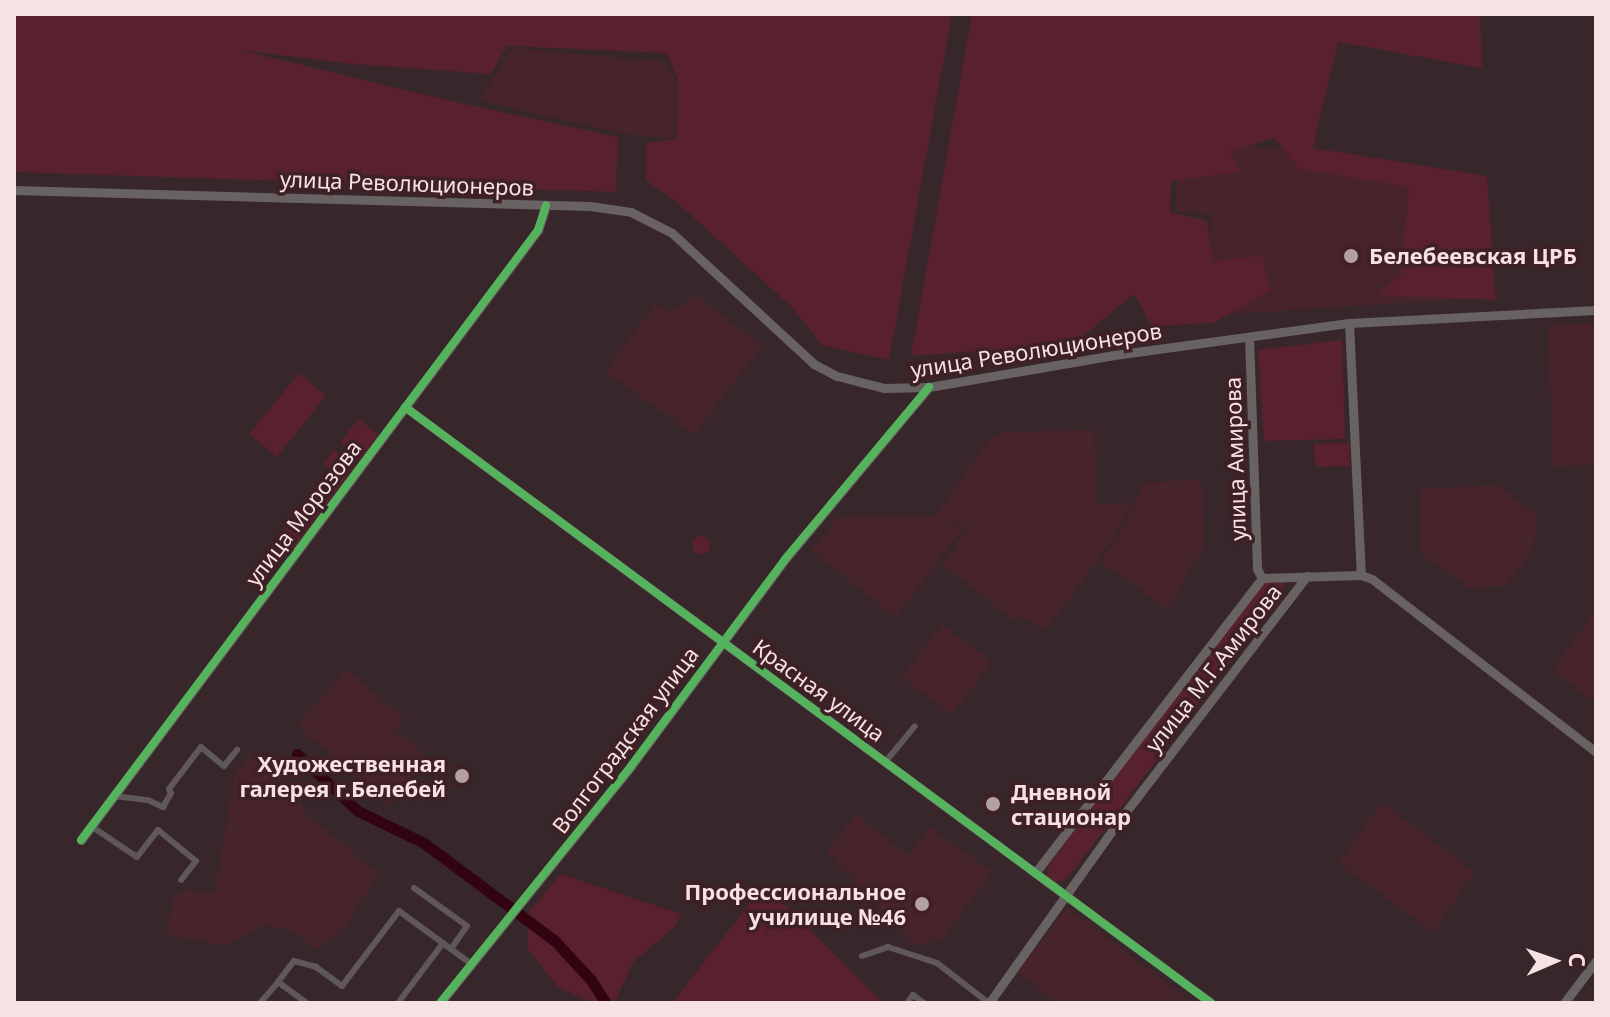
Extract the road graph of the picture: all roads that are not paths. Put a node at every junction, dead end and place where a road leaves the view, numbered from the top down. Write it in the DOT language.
graph roads {
  1 [pos="14,190"];
  2 [pos="546,205"];
  3 [pos="1596,310"];
  4 [pos="1349,323"];
  5 [pos="1249,337"];
  6 [pos="929,387"];
  7 [pos="405,407"];
  8 [pos="1361,575"];
  9 [pos="1307,576"];
  10 [pos="1262,578"];
  11 [pos="723,641"];
  12 [pos="915,726"];
  13 [pos="237,750"];
  14 [pos="1596,752"];
  15 [pos="886,761"];
  16 [pos="114,796"];
  17 [pos="91,826"];
  18 [pos="81,840"];
  19 [pos="1035,873"];
  20 [pos="181,880"];
  21 [pos="414,888"];
  22 [pos="1064,896"];
  23 [pos="443,943"];
  24 [pos="451,949"];
  25 [pos="862,956"];
  26 [pos="470,963"];
  27 [pos="1595,965"];
  28 [pos="278,982"];
  29 [pos="260,1003"];
  30 [pos="307,1003"];
  31 [pos="398,1003"];
  32 [pos="440,1003"];
  33 [pos="907,1003"];
  34 [pos="924,1003"];
  35 [pos="989,1003"];
  36 [pos="1211,1003"];
  37 [pos="1564,1003"];
  1 -- 2 [label="street, улица Революционеров"];
  2 -- 6 [label="street, улица Революционеров"];
  2 -- 7 [label="street, улица Морозова"];
  3 -- 4 [label="street, улица Революционеров"];
  4 -- 5 [label="street, улица Революционеров"];
  4 -- 8 [label="street"];
  5 -- 6 [label="street, улица Революционеров"];
  5 -- 10 [label="street, улица Амирова"];
  6 -- 11 [label="street, Волгоградская улица"];
  7 -- 11 [label="street, Красная улица"];
  7 -- 16 [label="street, улица Морозова"];
  8 -- 9 [label="street"];
  8 -- 14 [label="street"];
  9 -- 10 [label="street, улица М.Г.Амирова"];
  9 -- 22 [label="street, улица М.Г.Амирова"];
  10 -- 19 [label="street, улица М.Г.Амирова"];
  11 -- 15 [label="street, Красная улица"];
  11 -- 26 [label="street, Волгоградская улица"];
  12 -- 15 [label="street"];
  13 -- 16 [label="street"];
  15 -- 19 [label="street, Красная улица"];
  16 -- 17 [label="street, улица Морозова"];
  17 -- 18 [label="street, улица Морозова"];
  17 -- 20 [label="street"];
  19 -- 22 [label="street, Красная улица"];
  21 -- 24 [label="street"];
  22 -- 35 [label="street, улица М.Г.Амирова"];
  22 -- 36 [label="street, Красная улица"];
  23 -- 24 [label="street"];
  23 -- 28 [label="street"];
  23 -- 31 [label="street"];
  24 -- 26 [label="street"];
  25 -- 35 [label="street"];
  26 -- 32 [label="street, Волгоградская улица"];
  27 -- 37 [label="street"];
  28 -- 29 [label="street"];
  28 -- 30 [label="street"];
  33 -- 34 [label="street"];
}
